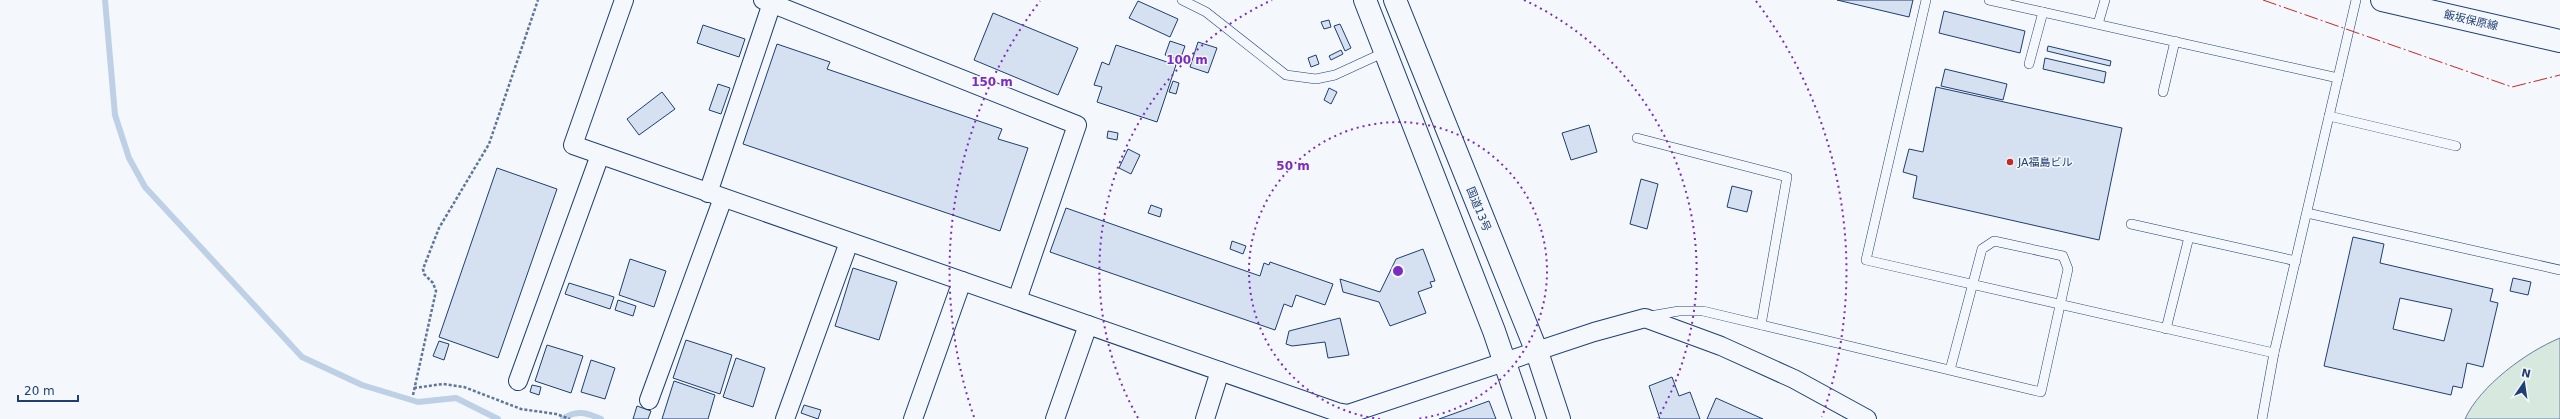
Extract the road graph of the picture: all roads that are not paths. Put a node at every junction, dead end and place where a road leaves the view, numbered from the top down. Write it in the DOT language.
graph roads {
  1 [pos="624,0"];
  2 [pos="1182,0"];
  3 [pos="1365,0"];
  4 [pos="1395,0"];
  5 [pos="1926,0"];
  6 [pos="1989,0"];
  7 [pos="2105,0"];
  8 [pos="2356,0"];
  9 [pos="2382,0"];
  10 [pos="768,2"];
  11 [pos="2043,12"];
  12 [pos="2098,24"];
  13 [pos="2175,41"];
  14 [pos="2560,41"];
  15 [pos="1385,52"];
  16 [pos="2029,64"];
  17 [pos="2338,78"];
  18 [pos="2163,92"];
  19 [pos="2329,116"];
  20 [pos="1637,138"];
  21 [pos="2456,146"];
  22 [pos="600,155"];
  23 [pos="716,195"];
  24 [pos="2307,213"];
  25 [pos="2131,224"];
  26 [pos="2189,237"];
  27 [pos="849,242"];
  28 [pos="2296,261"];
  29 [pos="2560,270"];
  30 [pos="962,281"];
  31 [pos="1972,286"];
  32 [pos="1017,300"];
  33 [pos="2060,306"];
  34 [pos="1645,318"];
  35 [pos="1088,325"];
  36 [pos="1761,325"];
  37 [pos="2166,329"];
  38 [pos="1537,352"];
  39 [pos="2274,353"];
  40 [pos="1504,361"];
  41 [pos="1950,370"];
  42 [pos="1220,371"];
  43 [pos="518,381"];
  44 [pos="649,400"];
  45 [pos="785,419"];
  46 [pos="912,419"];
  47 [pos="1055,419"];
  48 [pos="1205,419"];
  49 [pos="1524,419"];
  50 [pos="1560,419"];
  51 [pos="1867,419"];
  52 [pos="2262,419"];
  1 -- 22 [label="street"];
  2 -- 15 [label="lane"];
  3 -- 15 [label="main road"];
  4 -- 38 [label="main road, 国道13号"];
  5 -- 31 [label="lane"];
  6 -- 11 [label="lane"];
  7 -- 12 [label="lane"];
  8 -- 17 [label="lane"];
  9 -- 14 [label="main road, 飯坂保原線"];
  10 -- 23 [label="street"];
  10 -- 32 [label="street"];
  11 -- 12 [label="lane"];
  11 -- 16 [label="lane"];
  12 -- 13 [label="lane"];
  13 -- 17 [label="lane"];
  13 -- 18 [label="lane"];
  15 -- 40 [label="main road"];
  17 -- 19 [label="lane"];
  19 -- 21 [label="lane"];
  19 -- 24 [label="lane"];
  20 -- 36 [label="lane"];
  22 -- 23 [label="street"];
  22 -- 43 [label="street"];
  23 -- 27 [label="street"];
  23 -- 44 [label="street"];
  24 -- 28 [label="lane"];
  24 -- 29 [label="lane"];
  25 -- 26 [label="lane"];
  26 -- 28 [label="lane"];
  26 -- 37 [label="lane"];
  27 -- 30 [label="street"];
  27 -- 45 [label="street"];
  28 -- 39 [label="lane"];
  30 -- 32 [label="street"];
  30 -- 46 [label="street"];
  31 -- 33 [label="lane"];
  31 -- 33 [label="lane"];
  31 -- 41 [label="lane"];
  32 -- 35 [label="street"];
  33 -- 37 [label="lane"];
  33 -- 41 [label="lane"];
  34 -- 36 [label="lane"];
  34 -- 38 [label="street"];
  34 -- 51 [label="street"];
  35 -- 42 [label="street"];
  35 -- 47 [label="street"];
  36 -- 41 [label="lane"];
  37 -- 39 [label="lane"];
  38 -- 40 [label="street"];
  38 -- 50 [label="main road, 国道13号"];
  39 -- 52 [label="lane"];
  40 -- 42 [label="street"];
  40 -- 49 [label="main road"];
  42 -- 48 [label="street"];
}
